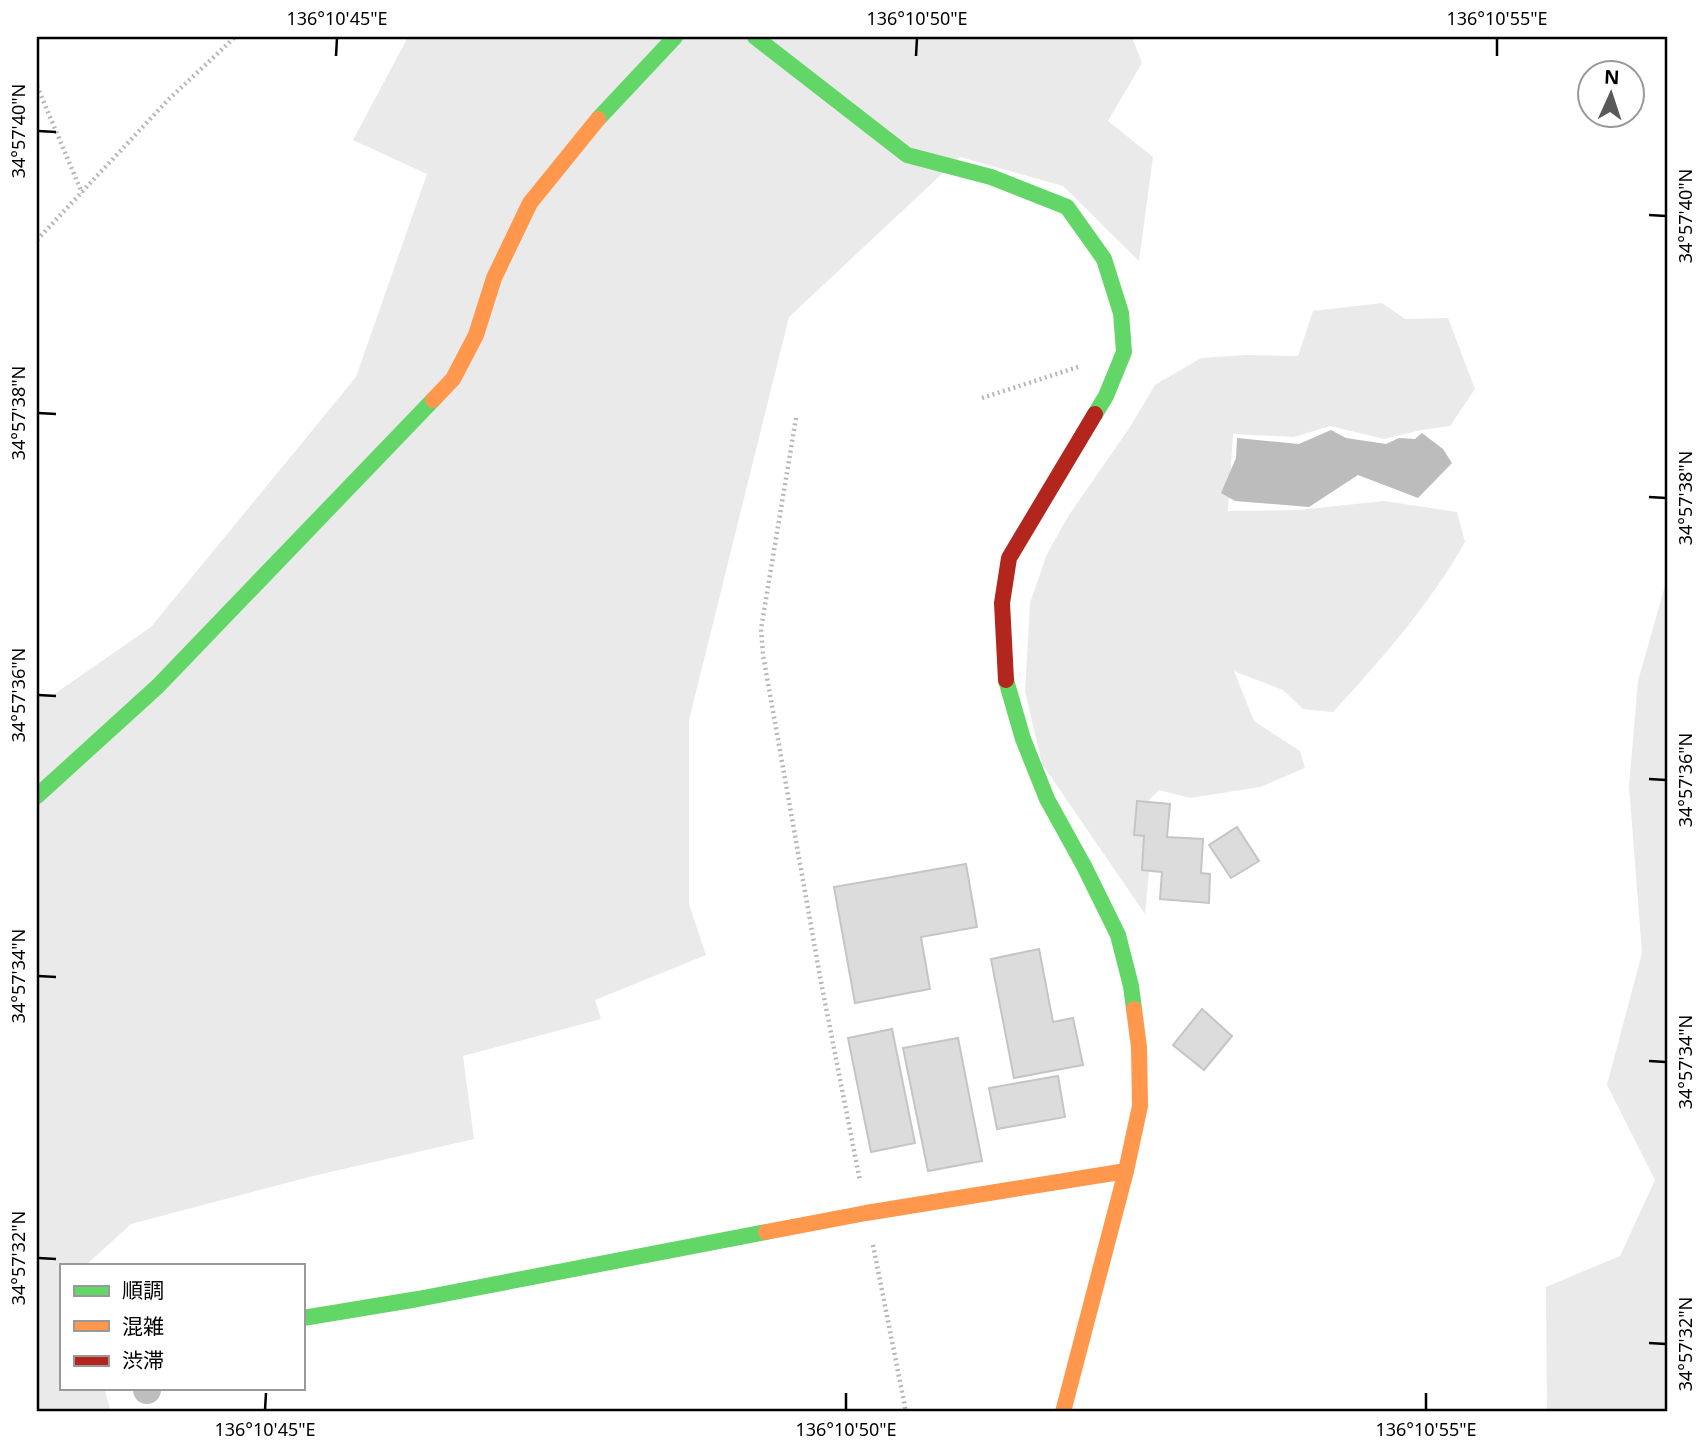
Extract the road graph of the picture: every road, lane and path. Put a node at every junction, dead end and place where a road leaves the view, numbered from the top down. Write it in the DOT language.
graph roads {
  1 [pos="235,37"];
  2 [pos="675,37"];
  3 [pos="755,37"];
  4 [pos="37,86"];
  5 [pos="82,193"];
  6 [pos="37,240"];
  7 [pos="1124,352"];
  8 [pos="982,398"];
  9 [pos="796,418"];
  10 [pos="37,796"];
  11 [pos="1126,1171"];
  12 [pos="866,1213"];
  13 [pos="304,1318"];
  14 [pos="906,1412"];
  15 [pos="1063,1412"];
  1 -- 5 [label="path"];
  2 -- 10 [label="street"];
  3 -- 7 [label="street"];
  4 -- 5 [label="path"];
  5 -- 6 [label="path"];
  7 -- 8 [label="path"];
  7 -- 11 [label="street"];
  9 -- 12 [label="path"];
  11 -- 12 [label="street"];
  11 -- 15 [label="street"];
  12 -- 13 [label="street"];
  12 -- 14 [label="path"];
}
